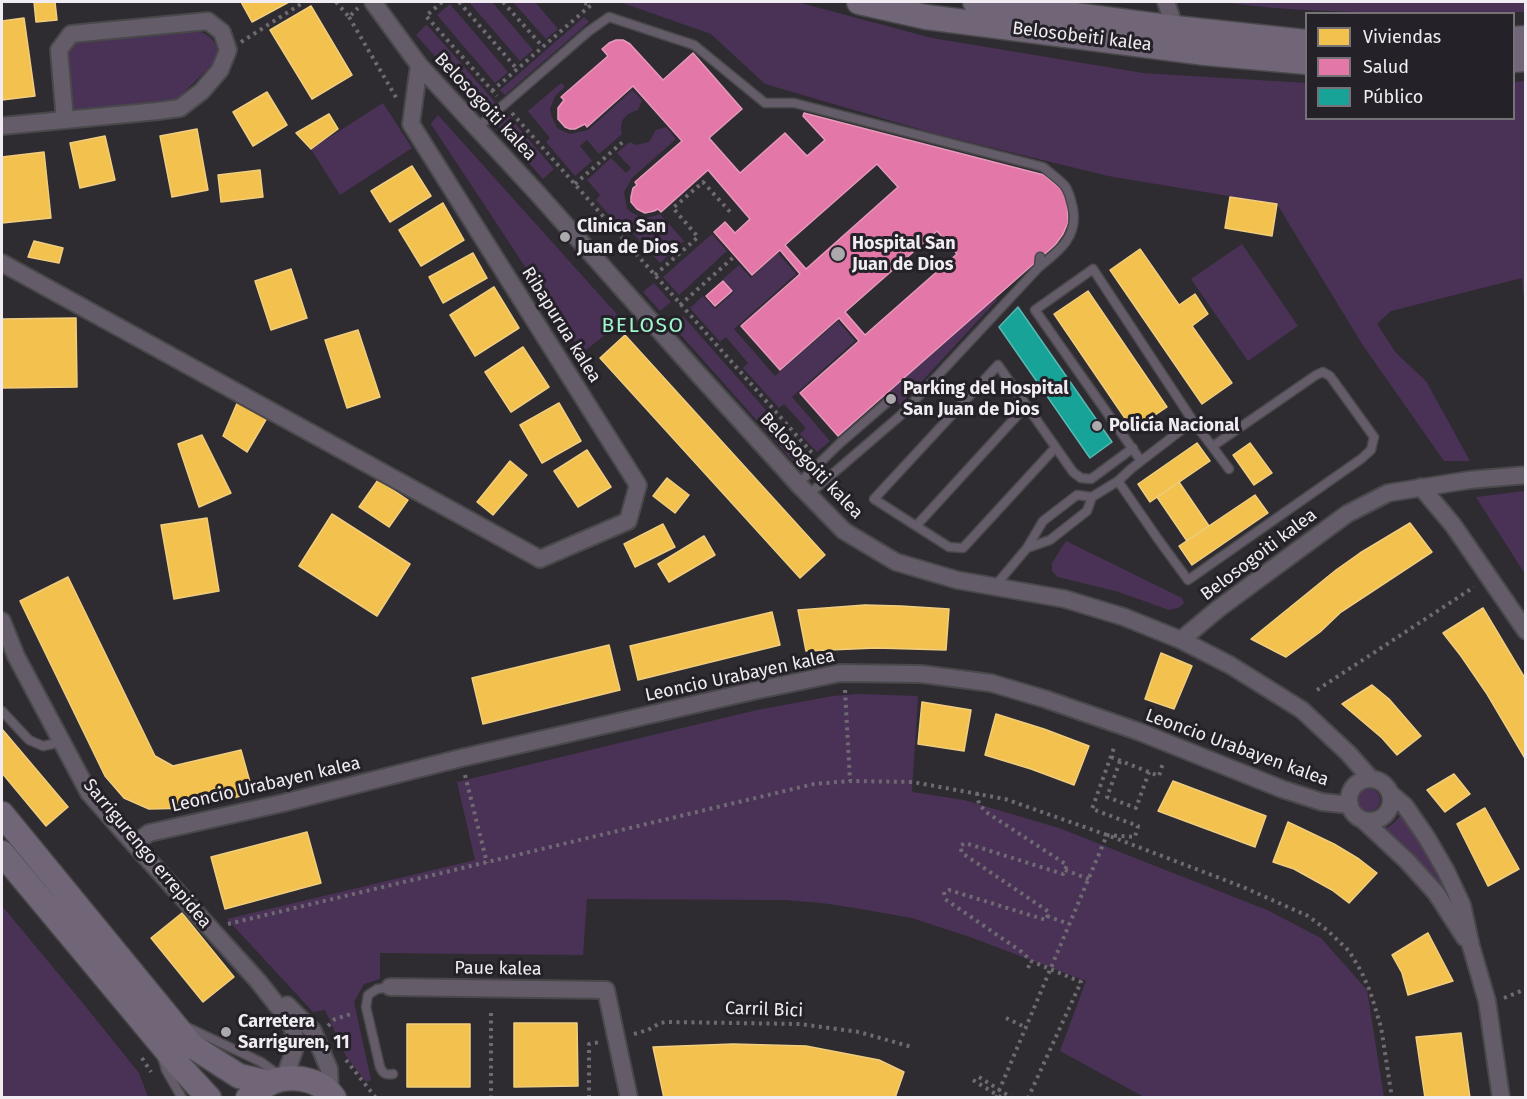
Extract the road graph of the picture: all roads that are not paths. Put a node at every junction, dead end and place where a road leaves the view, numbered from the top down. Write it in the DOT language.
graph roads {
  1 [pos="373,2"];
  2 [pos="859,2"];
  3 [pos="975,2"];
  4 [pos="1167,2"];
  5 [pos="1175,28"];
  6 [pos="1305,42"];
  7 [pos="1305,62"];
  8 [pos="419,65"];
  9 [pos="65,120"];
  10 [pos="2,126"];
  11 [pos="477,128"];
  12 [pos="1040,257"];
  13 [pos="2,263"];
  14 [pos="1040,267"];
  15 [pos="891,399"];
  16 [pos="1026,406"];
  17 [pos="1193,421"];
  18 [pos="1213,446"];
  19 [pos="1055,448"];
  20 [pos="1133,448"];
  21 [pos="1141,460"];
  22 [pos="1229,469"];
  23 [pos="1526,475"];
  24 [pos="1118,481"];
  25 [pos="1421,487"];
  26 [pos="803,490"];
  27 [pos="1092,496"];
  28 [pos="916,525"];
  29 [pos="1027,548"];
  30 [pos="995,586"];
  31 [pos="2,621"];
  32 [pos="1526,631"];
  33 [pos="1181,640"];
  34 [pos="2,711"];
  35 [pos="62,742"];
  36 [pos="1371,779"];
  37 [pos="1390,793"];
  38 [pos="1350,805"];
  39 [pos="2,814"];
  40 [pos="1363,820"];
  41 [pos="134,844"];
  42 [pos="2,853"];
  43 [pos="1471,946"];
  44 [pos="258,981"];
  45 [pos="390,987"];
  46 [pos="155,1036"];
  47 [pos="393,1074"];
  48 [pos="277,1081"];
  49 [pos="332,1095"];
  50 [pos="183,1098"];
  51 [pos="209,1098"];
  52 [pos="248,1098"];
  53 [pos="629,1098"];
  54 [pos="1501,1098"];
  1 -- 8 [label="street, Belosogoiti kalea"];
  2 -- 7 [label="main road, Belosobeiti kalea"];
  3 -- 5 [label="main road, Belosobeiti kalea"];
  4 -- 5 [label="street"];
  5 -- 6 [label="main road, Belosobeiti kalea"];
  8 -- 11 [label="street, Belosogoiti kalea"];
  8 -- 13 [label="street, Ribapurua kalea"];
  9 -- 9 [label="street"];
  9 -- 10 [label="street"];
  11 -- 14 [label="lane"];
  11 -- 26 [label="street, Belosogoiti kalea"];
  12 -- 14 [label="lane"];
  14 -- 26 [label="lane"];
  15 -- 26 [label="lane"];
  16 -- 19 [label="lane"];
  16 -- 28 [label="lane"];
  16 -- 28 [label="lane"];
  17 -- 18 [label="lane"];
  17 -- 20 [label="lane"];
  17 -- 21 [label="lane"];
  18 -- 22 [label="lane"];
  18 -- 24 [label="lane"];
  19 -- 20 [label="lane"];
  19 -- 28 [label="lane"];
  20 -- 21 [label="lane"];
  21 -- 24 [label="lane"];
  23 -- 25 [label="street, Belosogoiti kalea"];
  24 -- 27 [label="lane"];
  25 -- 32 [label="street"];
  25 -- 33 [label="street, Belosogoiti kalea"];
  26 -- 30 [label="street, Belosogoiti kalea"];
  27 -- 29 [label="lane"];
  27 -- 29 [label="lane"];
  29 -- 30 [label="lane"];
  30 -- 33 [label="street, Belosogoiti kalea"];
  31 -- 35 [label="street, Sarrigurengo errepidea"];
  33 -- 36 [label="street, Leoncio Urabayen kalea"];
  34 -- 35 [label="lane"];
  35 -- 41 [label="street, Sarrigurengo errepidea"];
  36 -- 37 [label="street"];
  36 -- 38 [label="street"];
  37 -- 40 [label="street"];
  37 -- 43 [label="street"];
  38 -- 40 [label="street"];
  38 -- 41 [label="street, Leoncio Urabayen kalea"];
  39 -- 48 [label="main road"];
  40 -- 43 [label="street"];
  41 -- 44 [label="street, Sarrigurengo errepidea"];
  42 -- 46 [label="main road"];
  43 -- 54 [label="street"];
  44 -- 48 [label="street, Sarrigurengo errepidea"];
  44 -- 49 [label="street, Sarrigurengo errepidea"];
  45 -- 47 [label="lane"];
  45 -- 53 [label="street, Paue kalea"];
  46 -- 50 [label="lane"];
  46 -- 51 [label="main road"];
  48 -- 49 [label="main road"];
  48 -- 52 [label="main road"];
}
